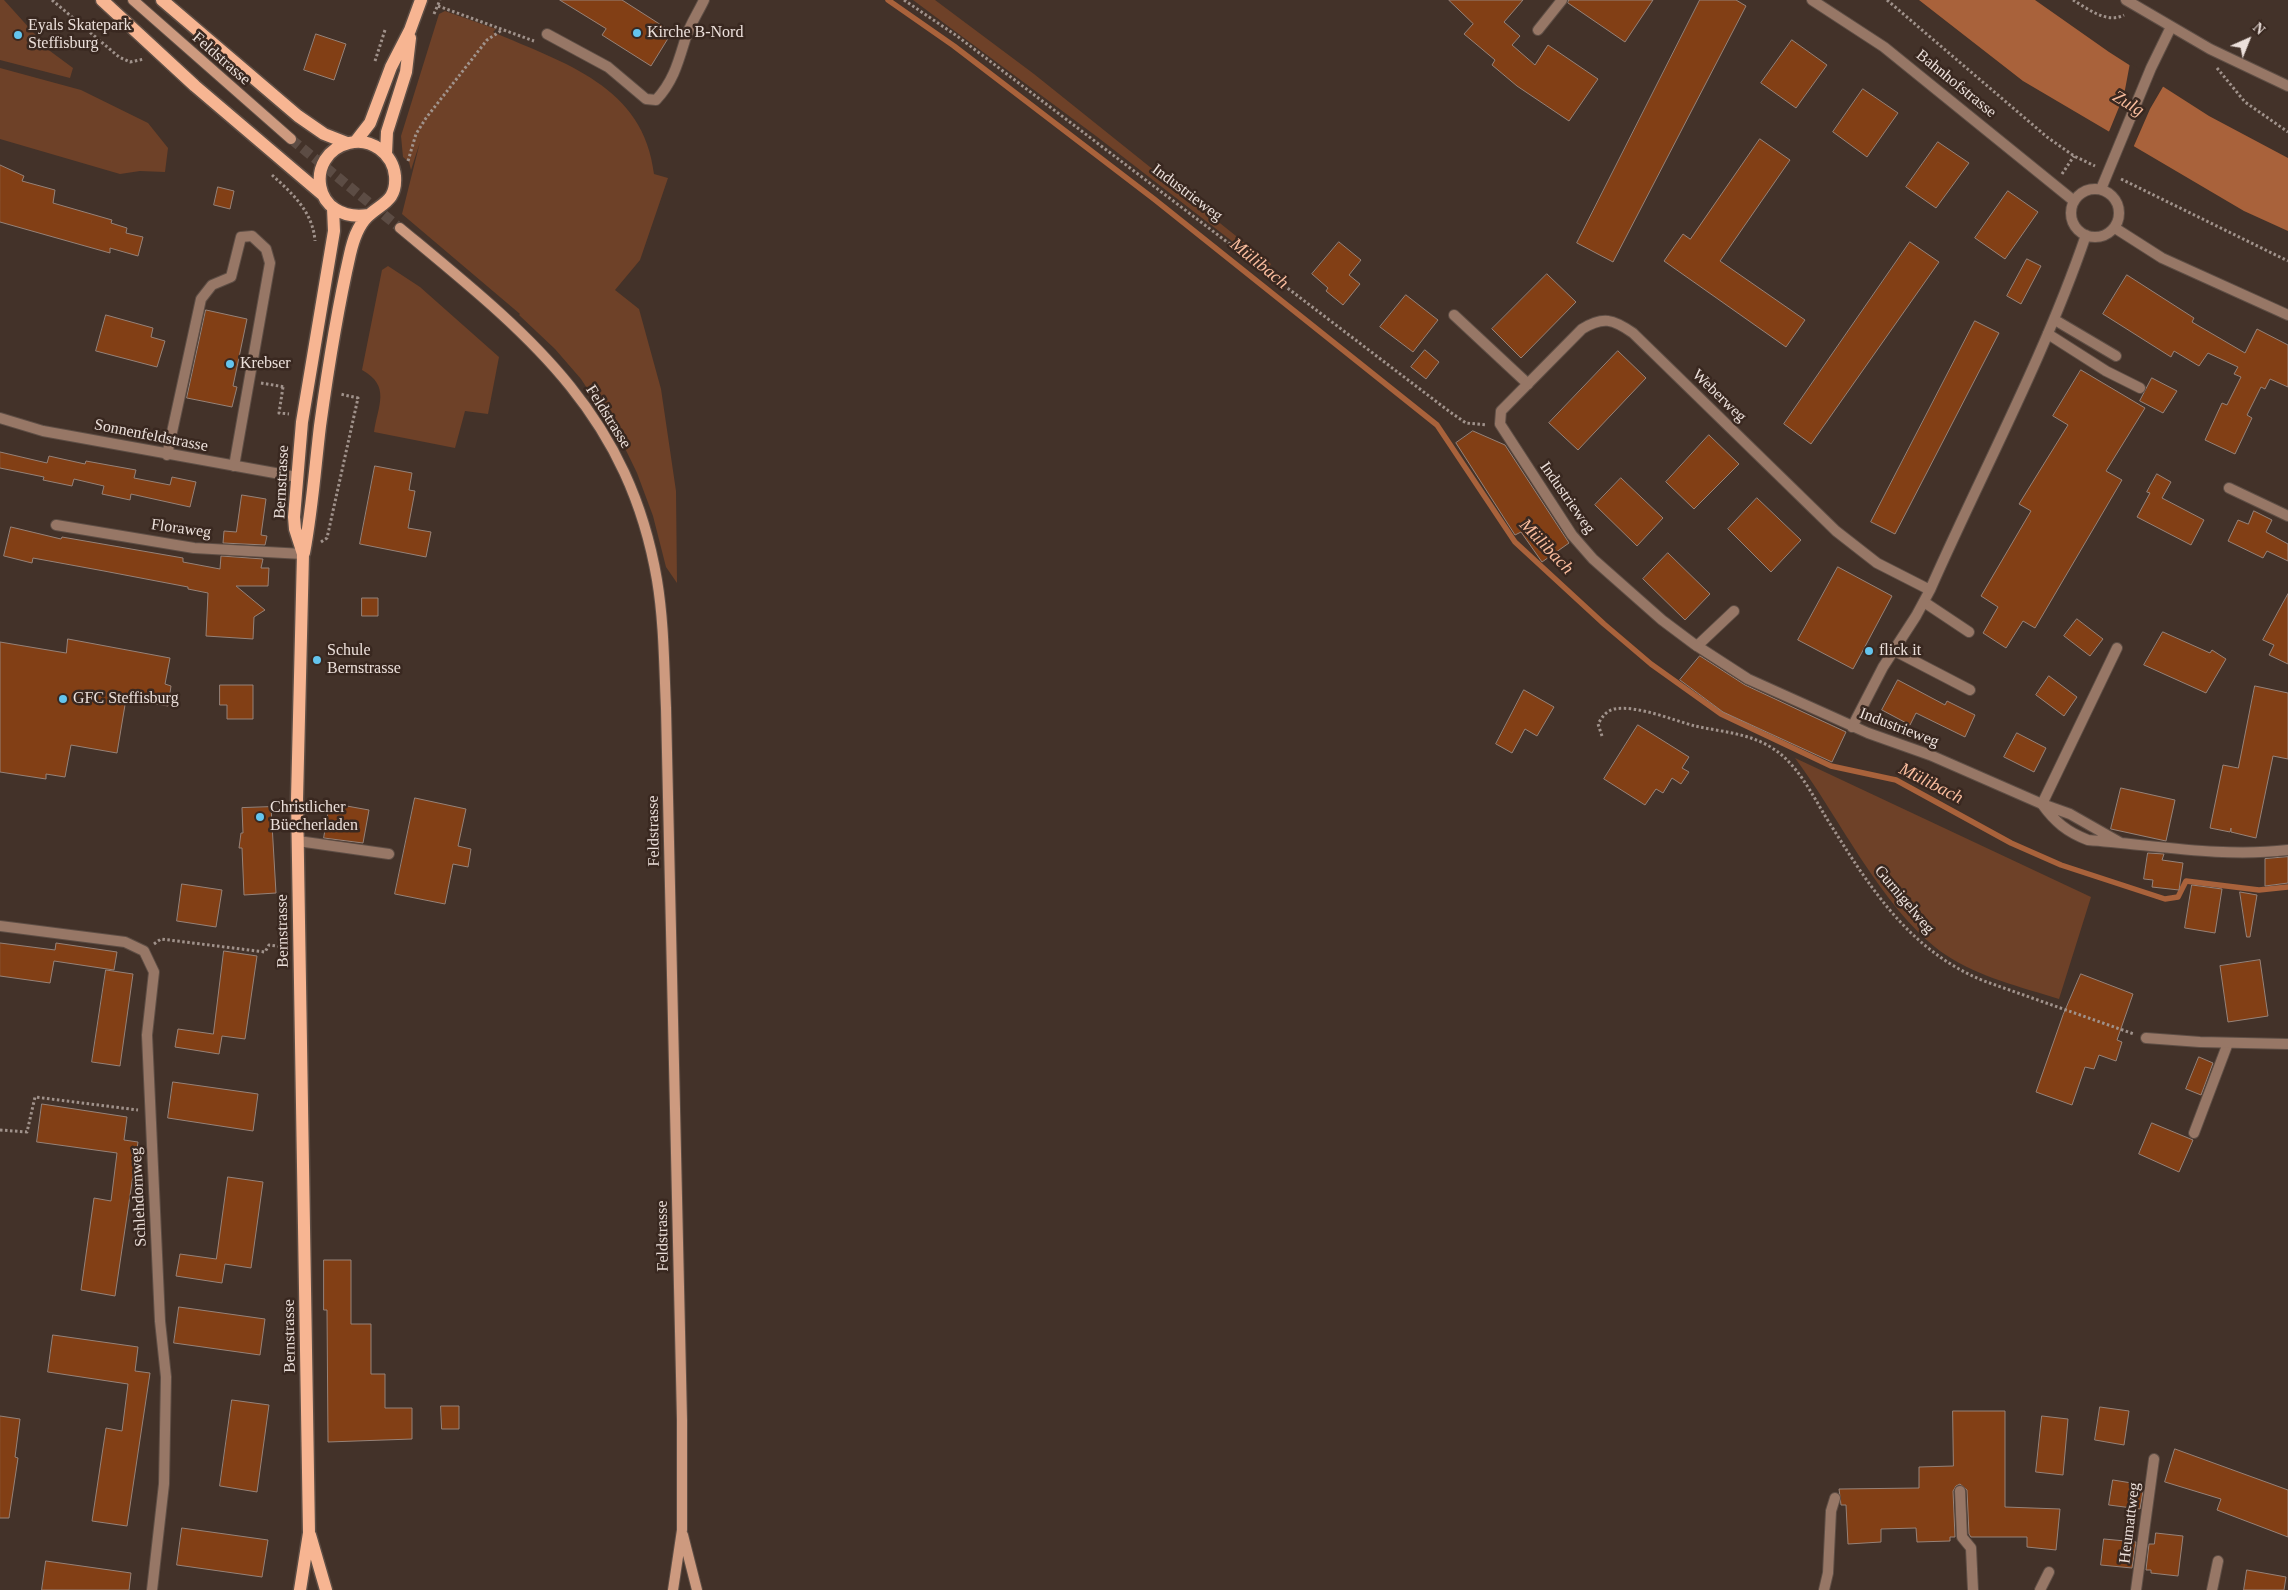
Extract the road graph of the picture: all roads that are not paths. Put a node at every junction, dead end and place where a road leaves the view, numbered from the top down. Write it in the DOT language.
graph roads {
  1 [pos="102,0"];
  2 [pos="132,0"];
  3 [pos="162,0"];
  4 [pos="421,0"];
  5 [pos="704,0"];
  6 [pos="1562,0"];
  7 [pos="1812,0"];
  8 [pos="2126,0"];
  9 [pos="2170,27"];
  10 [pos="410,30"];
  11 [pos="1538,30"];
  12 [pos="547,34"];
  13 [pos="2288,86"];
  14 [pos="291,139"];
  15 [pos="352,142"];
  16 [pos="386,154"];
  17 [pos="2101,189"];
  18 [pos="323,194"];
  19 [pos="2074,201"];
  20 [pos="333,208"];
  21 [pos="369,215"];
  22 [pos="400,228"];
  23 [pos="2115,228"];
  24 [pos="2086,235"];
  25 [pos="1454,315"];
  26 [pos="2288,315"];
  27 [pos="2055,320"];
  28 [pos="2048,334"];
  29 [pos="2116,356"];
  30 [pos="1528,384"];
  31 [pos="2140,388"];
  32 [pos="0,418"];
  33 [pos="1500,424"];
  34 [pos="167,455"];
  35 [pos="234,466"];
  36 [pos="297,477"];
  37 [pos="2229,488"];
  38 [pos="2288,516"];
  39 [pos="56,525"];
  40 [pos="303,554"];
  41 [pos="1930,590"];
  42 [pos="1924,602"];
  43 [pos="1734,611"];
  44 [pos="1969,632"];
  45 [pos="1697,646"];
  46 [pos="2117,648"];
  47 [pos="1893,650"];
  48 [pos="1970,690"];
  49 [pos="1852,727"];
  50 [pos="2042,804"];
  51 [pos="298,841"];
  52 [pos="2120,843"];
  53 [pos="2288,850"];
  54 [pos="389,854"];
  55 [pos="0,926"];
  56 [pos="2146,1038"];
  57 [pos="2228,1043"];
  58 [pos="2288,1044"];
  59 [pos="2194,1133"];
  60 [pos="2154,1459"];
  61 [pos="1960,1491"];
  62 [pos="1836,1498"];
  63 [pos="682,1530"];
  64 [pos="309,1533"];
  65 [pos="2218,1561"];
  66 [pos="2049,1572"];
  67 [pos="152,1590"];
  68 [pos="300,1590"];
  69 [pos="326,1590"];
  70 [pos="673,1590"];
  71 [pos="697,1590"];
  72 [pos="1824,1590"];
  73 [pos="1973,1590"];
  74 [pos="2040,1590"];
  75 [pos="2136,1590"];
  76 [pos="2212,1590"];
  1 -- 18 [label="main road"];
  2 -- 14 [label="main road, Feldstrasse"];
  3 -- 15 [label="main road"];
  4 -- 10 [label="main road"];
  5 -- 12 [label="street"];
  6 -- 11 [label="street"];
  7 -- 19 [label="street, Bahnhofstrasse"];
  8 -- 9 [label="street"];
  9 -- 13 [label="street"];
  9 -- 17 [label="street"];
  10 -- 15 [label="main road"];
  10 -- 16 [label="main road"];
  15 -- 16 [label="main road"];
  15 -- 18 [label="main road"];
  16 -- 21 [label="main road"];
  17 -- 19 [label="street"];
  17 -- 23 [label="street"];
  18 -- 20 [label="main road"];
  19 -- 24 [label="street"];
  20 -- 21 [label="main road"];
  20 -- 36 [label="main road, Bernstrasse"];
  21 -- 40 [label="main road"];
  22 -- 63 [label="main road, Feldstrasse"];
  23 -- 24 [label="street"];
  23 -- 26 [label="street"];
  24 -- 27 [label="street"];
  25 -- 30 [label="street"];
  27 -- 28 [label="street"];
  27 -- 29 [label="street"];
  28 -- 31 [label="street"];
  28 -- 41 [label="street"];
  30 -- 33 [label="street, Weberweg"];
  30 -- 41 [label="street, Weberweg"];
  32 -- 34 [label="street, Sonnenfeldstrasse"];
  33 -- 45 [label="street, Industrieweg"];
  34 -- 35 [label="street, Sonnenfeldstrasse"];
  34 -- 35 [label="street"];
  35 -- 36 [label="street, Sonnenfeldstrasse"];
  36 -- 40 [label="main road, Bernstrasse"];
  37 -- 38 [label="street"];
  39 -- 40 [label="street, Floraweg"];
  40 -- 51 [label="main road, Bernstrasse"];
  41 -- 42 [label="street"];
  42 -- 44 [label="street"];
  42 -- 47 [label="street"];
  43 -- 45 [label="street"];
  45 -- 49 [label="street, Industrieweg"];
  46 -- 50 [label="street"];
  47 -- 48 [label="street"];
  47 -- 49 [label="street"];
  49 -- 50 [label="street, Industrieweg"];
  50 -- 52 [label="street, Industrieweg"];
  50 -- 52 [label="street"];
  51 -- 54 [label="street"];
  51 -- 64 [label="main road, Bernstrasse"];
  52 -- 53 [label="street, Industrieweg"];
  55 -- 67 [label="street, Schlehdornweg"];
  56 -- 57 [label="street"];
  57 -- 58 [label="street"];
  57 -- 59 [label="street"];
  60 -- 75 [label="street, Heumattweg"];
  61 -- 73 [label="street"];
  62 -- 72 [label="street"];
  63 -- 70 [label="main road, Feldstrasse"];
  63 -- 71 [label="main road, Feldstrasse"];
  64 -- 68 [label="main road, Bernstrasse"];
  64 -- 69 [label="main road, Bernstrasse"];
  65 -- 76 [label="street"];
  66 -- 74 [label="street"];
}
